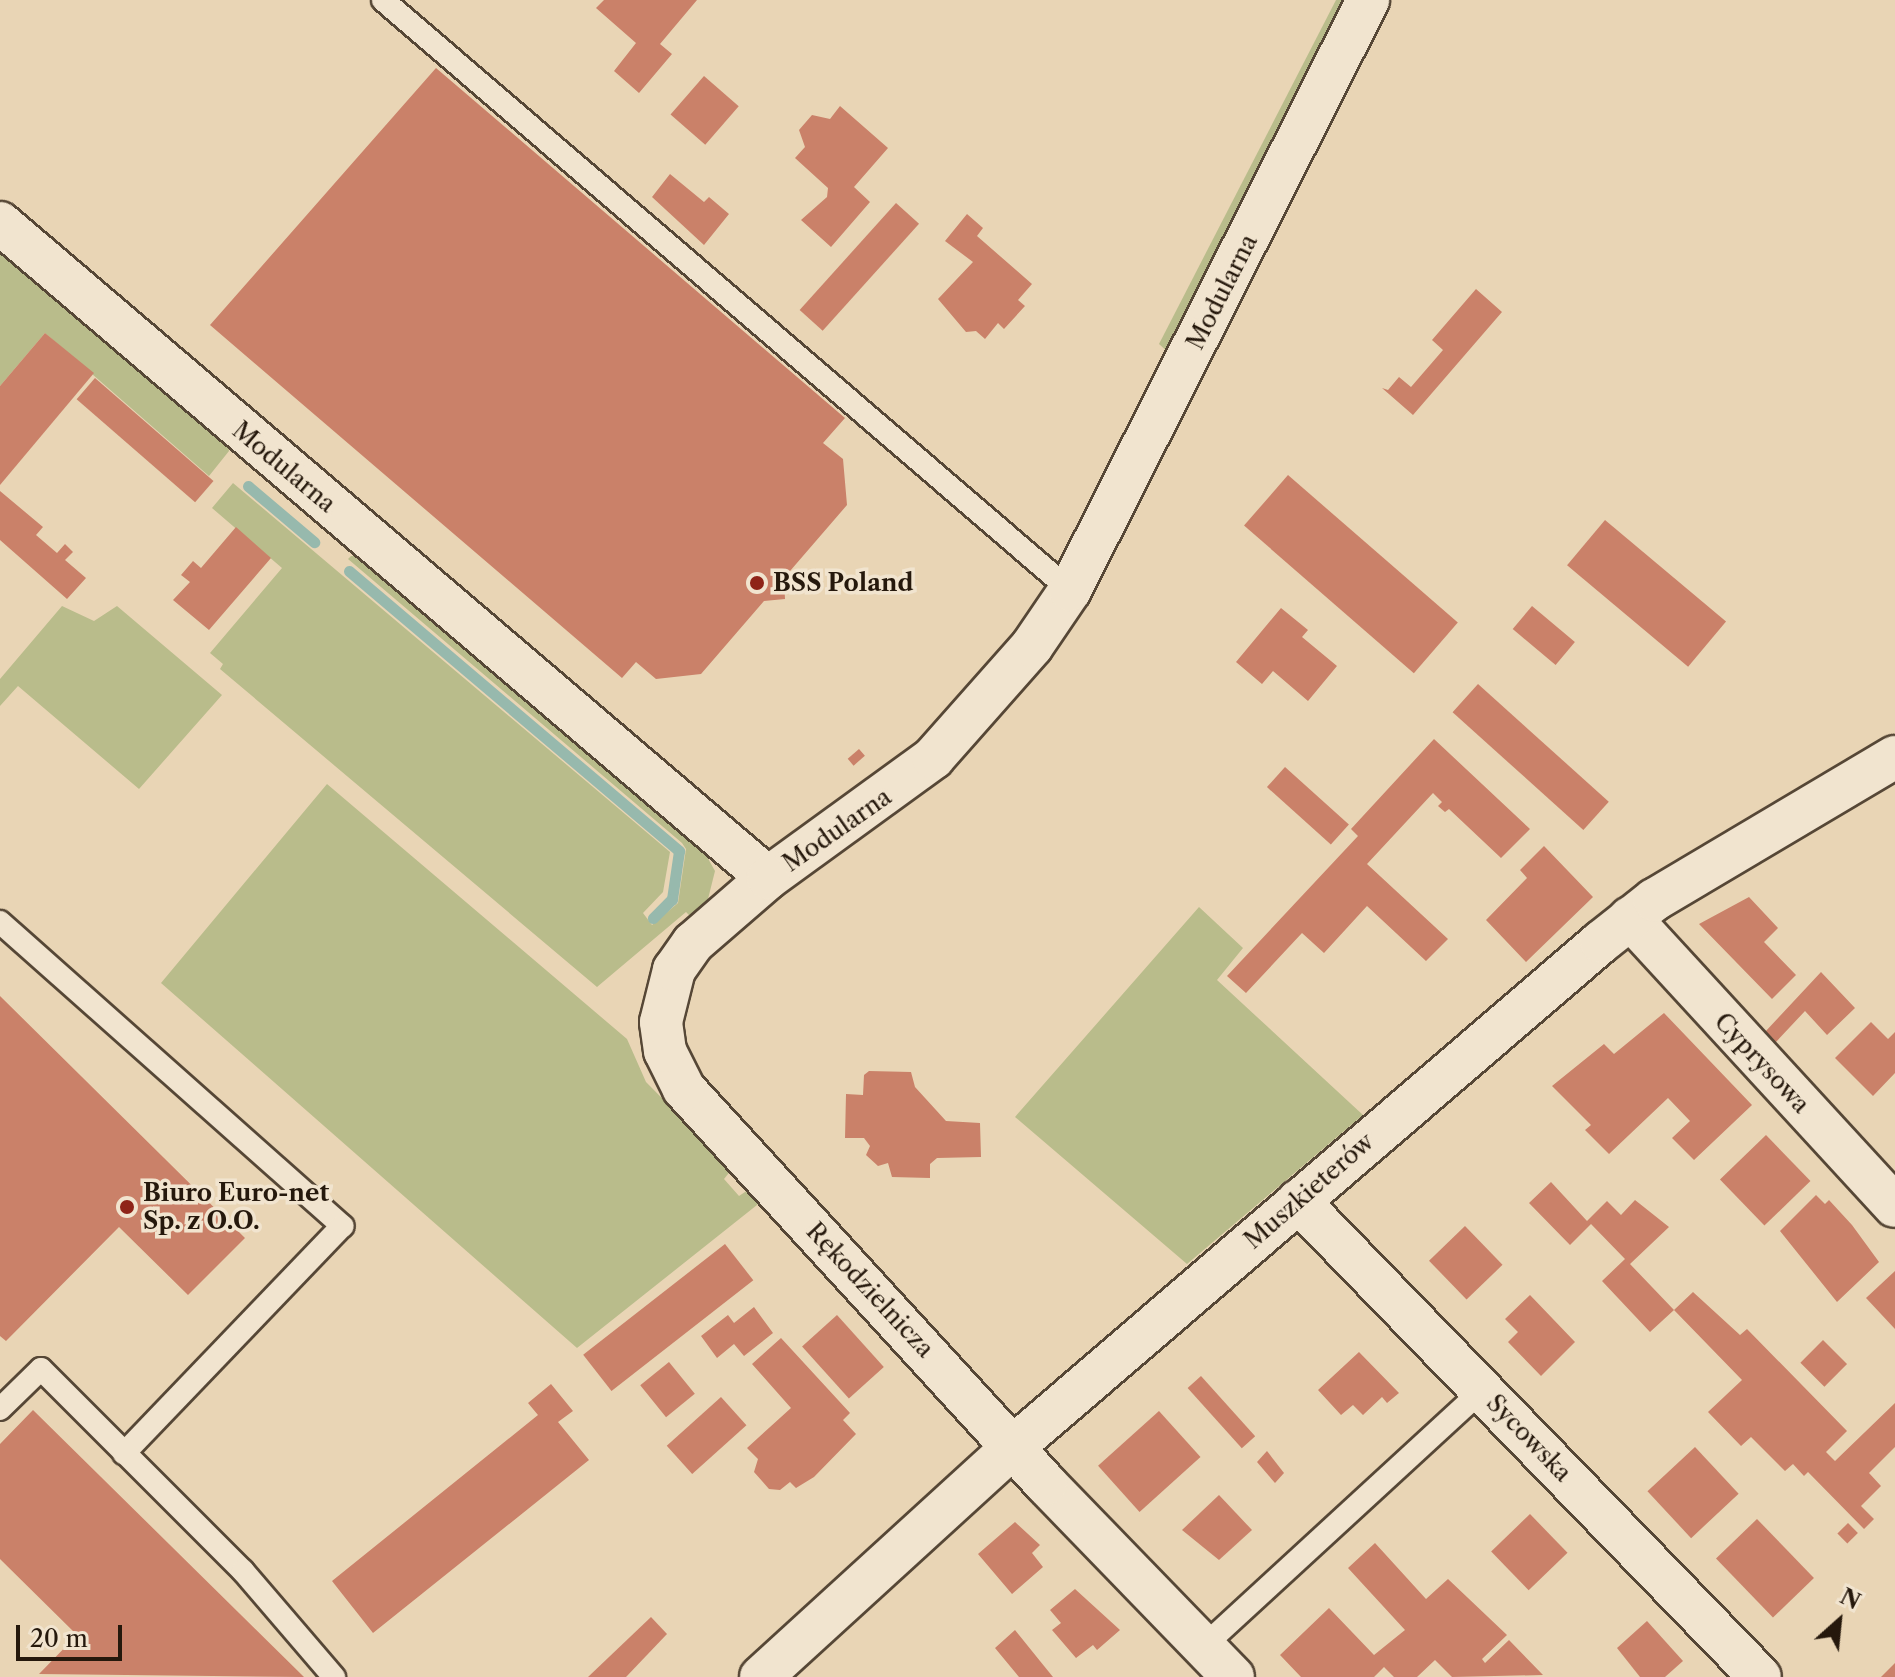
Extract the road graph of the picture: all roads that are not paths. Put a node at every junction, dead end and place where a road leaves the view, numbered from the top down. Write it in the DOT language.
graph roads {
  1 [pos="383,0"];
  2 [pos="1368,0"];
  3 [pos="0,223"];
  4 [pos="1070,590"];
  5 [pos="1895,757"];
  6 [pos="768,878"];
  7 [pos="1630,918"];
  8 [pos="0,922"];
  9 [pos="1298,1201"];
  10 [pos="1895,1206"];
  11 [pos="1482,1390"];
  12 [pos="0,1409"];
  13 [pos="1013,1447"];
  14 [pos="124,1453"];
  15 [pos="1204,1646"];
  16 [pos="334,1677"];
  17 [pos="761,1677"];
  18 [pos="1233,1677"];
  19 [pos="1760,1677"];
  1 -- 4 [label="lane"];
  2 -- 4 [label="street, Modularna"];
  3 -- 6 [label="street, Modularna"];
  4 -- 6 [label="street, Modularna"];
  5 -- 7 [label="street, Muszkieterów"];
  6 -- 13 [label="street, Rękodzielnicza"];
  7 -- 9 [label="street, Muszkieterów"];
  7 -- 10 [label="street, Cyprysowa"];
  8 -- 14 [label="lane"];
  9 -- 11 [label="street, Sycowska"];
  9 -- 13 [label="street, Muszkieterów"];
  11 -- 15 [label="lane"];
  11 -- 19 [label="street, Sycowska"];
  12 -- 14 [label="lane"];
  13 -- 15 [label="street, Rękodzielnicza"];
  13 -- 17 [label="street, Muszkieterów"];
  14 -- 16 [label="lane"];
  15 -- 18 [label="street, Rękodzielnicza"];
}
